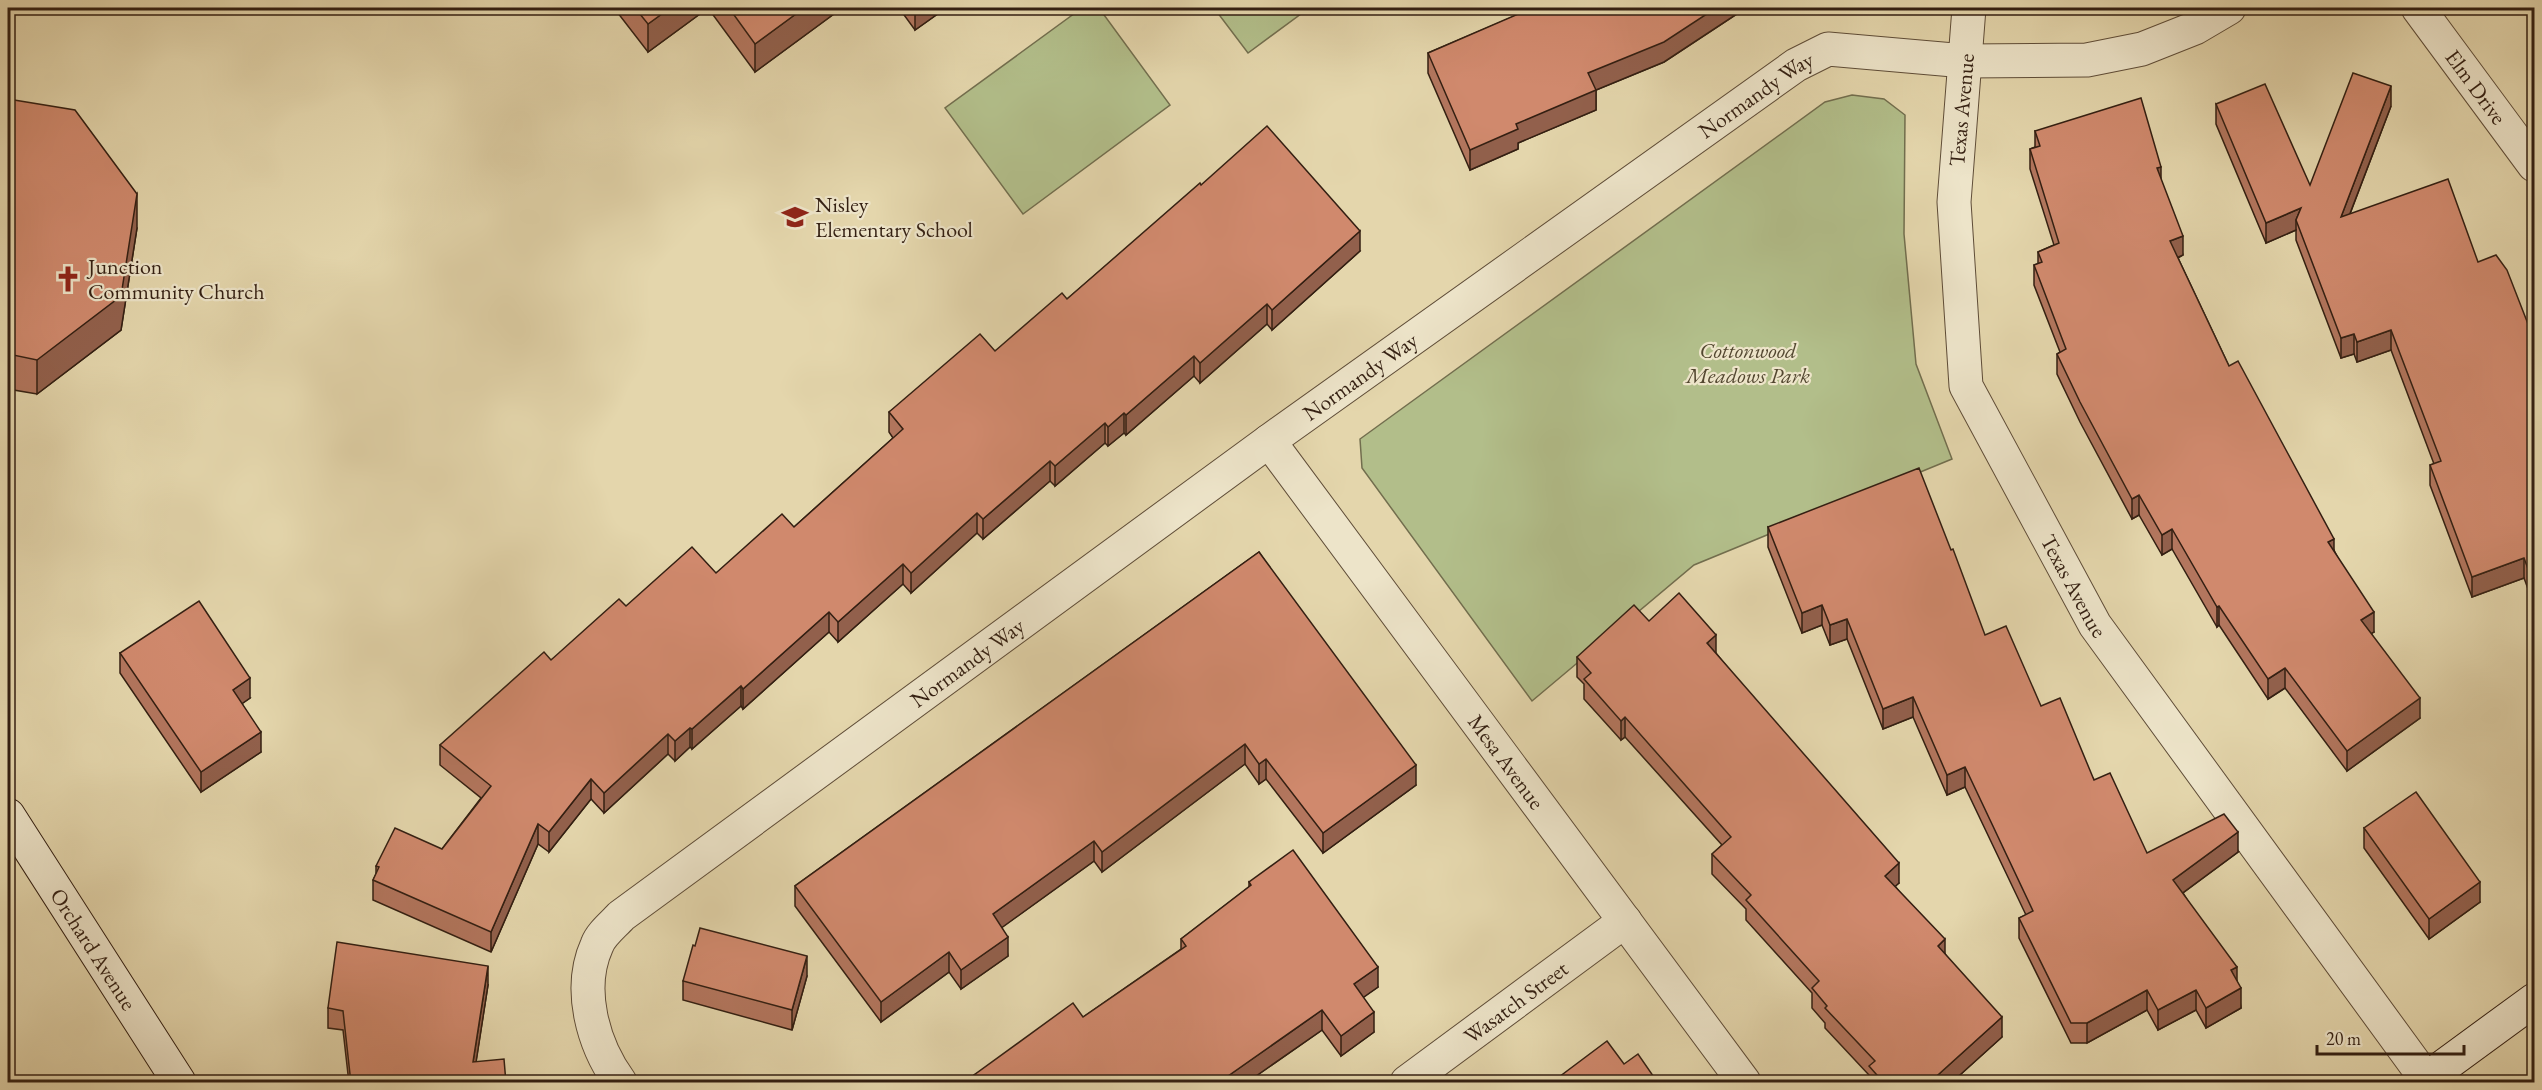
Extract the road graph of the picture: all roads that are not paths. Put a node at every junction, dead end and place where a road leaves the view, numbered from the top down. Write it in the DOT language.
graph roads {
  1 [pos="1969,8"];
  2 [pos="2229,8"];
  3 [pos="2418,8"];
  4 [pos="1965,61"];
  5 [pos="2535,165"];
  6 [pos="1269,441"];
  7 [pos="8,815"];
  8 [pos="1625,921"];
  9 [pos="2535,1000"];
  10 [pos="2424,1081"];
  11 [pos="179,1083"];
  12 [pos="620,1083"];
  13 [pos="1407,1083"];
  14 [pos="1744,1083"];
  1 -- 4 [label="street, Texas Avenue"];
  2 -- 4 [label="street, Normandy Way"];
  3 -- 5 [label="street, Elm Drive"];
  4 -- 6 [label="street, Normandy Way"];
  4 -- 10 [label="street, Texas Avenue"];
  6 -- 8 [label="street, Mesa Avenue"];
  6 -- 12 [label="street, Normandy Way"];
  7 -- 11 [label="street, Orchard Avenue"];
  8 -- 13 [label="street, Wasatch Street"];
  8 -- 14 [label="street, Mesa Avenue"];
  9 -- 10 [label="street"];
}
